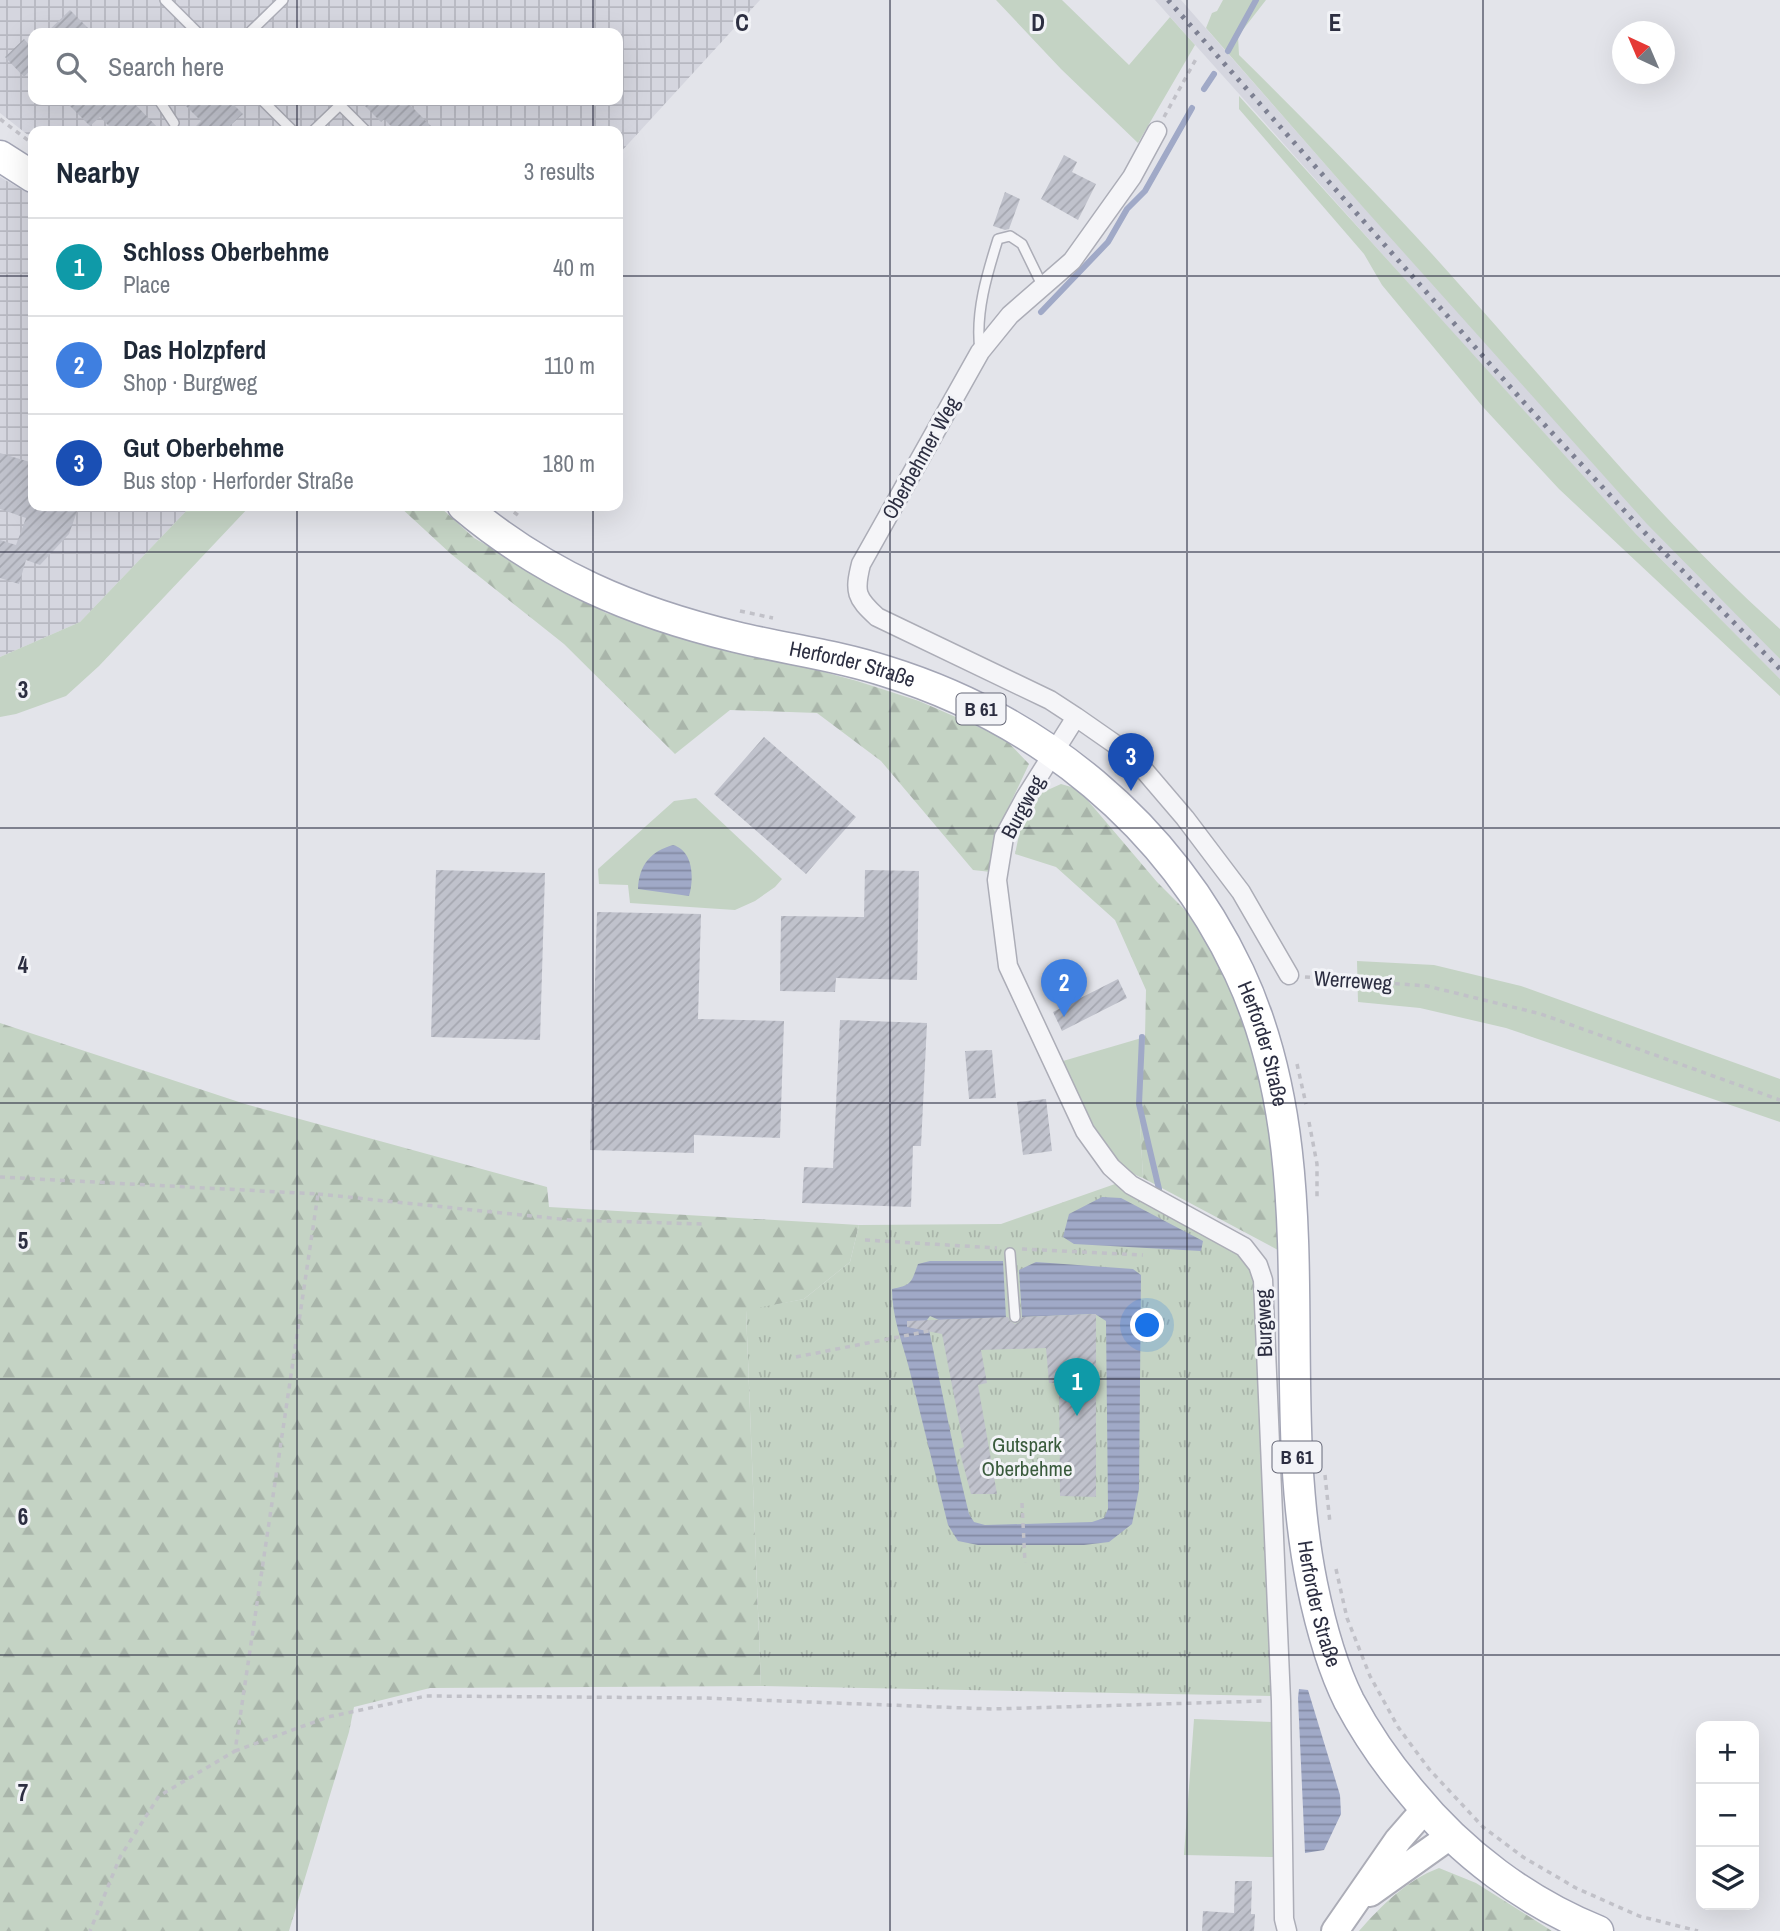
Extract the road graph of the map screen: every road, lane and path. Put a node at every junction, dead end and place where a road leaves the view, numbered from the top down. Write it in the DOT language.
graph roads {
  1 [pos="165,0"];
  2 [pos="283,0"];
  3 [pos="193,28"];
  4 [pos="254,28"];
  5 [pos="1196,59"];
  6 [pos="162,105"];
  7 [pos="267,105"];
  8 [pos="340,105"];
  9 [pos="340,105"];
  10 [pos="0,119"];
  11 [pos="174,123"];
  12 [pos="288,126"];
  13 [pos="318,126"];
  14 [pos="361,126"];
  15 [pos="1157,131"];
  16 [pos="17,158"];
  17 [pos="1042,285"];
  18 [pos="980,352"];
  19 [pos="469,511"];
  20 [pos="513,511"];
  21 [pos="521,517"];
  22 [pos="730,608"];
  23 [pos="782,620"];
  24 [pos="1076,717"];
  25 [pos="1054,752"];
  26 [pos="1289,975"];
  27 [pos="1294,1053"];
  28 [pos="1780,1100"];
  29 [pos="0,1177"];
  30 [pos="318,1194"];
  31 [pos="1317,1204"];
  32 [pos="702,1224"];
  33 [pos="1010,1253"];
  34 [pos="1015,1317"];
  35 [pos="929,1331"];
  36 [pos="796,1357"];
  37 [pos="1324,1464"];
  38 [pos="1022,1503"];
  39 [pos="1331,1534"];
  40 [pos="1334,1559"];
  41 [pos="1025,1563"];
  42 [pos="1282,1701"];
  43 [pos="235,1751"];
  44 [pos="1425,1809"];
  45 [pos="1450,1836"];
  46 [pos="1352,1907"];
  47 [pos="90,1931"];
  48 [pos="1287,1931"];
  49 [pos="1335,1931"];
  50 [pos="1598,1931"];
  51 [pos="1698,1931"];
  1 -- 3 [label="lane"];
  2 -- 4 [label="lane"];
  5 -- 15 [label="path"];
  6 -- 11 [label="lane"];
  7 -- 12 [label="lane"];
  8 -- 13 [label="lane"];
  9 -- 14 [label="lane"];
  10 -- 16 [label="path"];
  15 -- 17 [label="street, Oberbehmer Weg"];
  17 -- 18 [label="street, Oberbehmer Weg"];
  17 -- 18 [label="lane"];
  18 -- 24 [label="street, Oberbehmer Weg"];
  19 -- 25 [label="main road, Herforder Straße / B 61"];
  20 -- 21 [label="path"];
  22 -- 23 [label="path"];
  24 -- 25 [label="street"];
  24 -- 26 [label="street, Werreweg"];
  25 -- 42 [label="street, Burgweg"];
  25 -- 44 [label="main road, Herforder Straße / B 61"];
  26 -- 28 [label="path, Werreweg"];
  27 -- 31 [label="path"];
  29 -- 30 [label="path"];
  30 -- 32 [label="path"];
  30 -- 43 [label="path"];
  33 -- 34 [label="lane"];
  35 -- 36 [label="path"];
  37 -- 39 [label="path"];
  38 -- 41 [label="path"];
  40 -- 51 [label="path"];
  42 -- 43 [label="path"];
  42 -- 48 [label="street, Burgweg"];
  43 -- 47 [label="path"];
  44 -- 45 [label="main road, Herforder Straße / B 61"];
  44 -- 46 [label="main road"];
  45 -- 46 [label="main road"];
  45 -- 50 [label="main road, Herforder Straße / B 61"];
  46 -- 49 [label="main road"];
}
